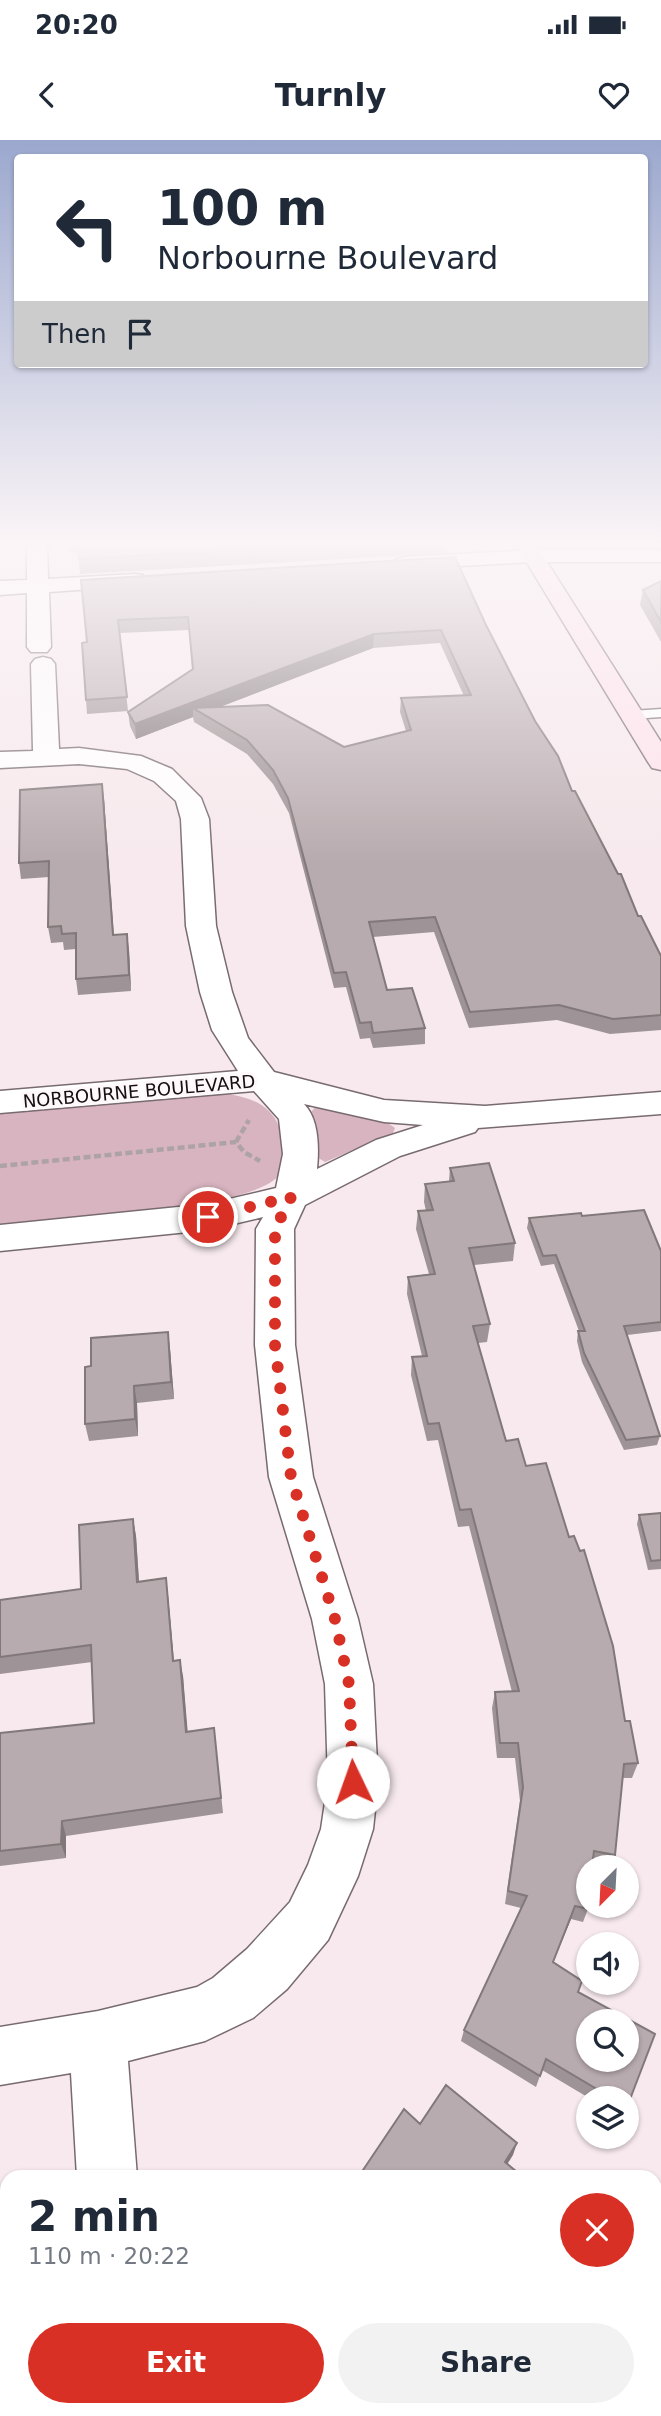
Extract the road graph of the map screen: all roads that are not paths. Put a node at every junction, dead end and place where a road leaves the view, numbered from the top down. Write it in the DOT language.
graph roads {
  1 [pos="41,649"];
  2 [pos="591,649"];
  3 [pos="661,713"];
  4 [pos="632,715"];
  5 [pos="46,758"];
  6 [pos="0,760"];
  7 [pos="661,762"];
  8 [pos="259,1098"];
  9 [pos="0,1102"];
  10 [pos="661,1102"];
  11 [pos="485,1116"];
  12 [pos="291,1197"];
  13 [pos="0,1238"];
  14 [pos="98,2040"];
  15 [pos="0,2056"];
  16 [pos="107,2170"];
  1 -- 5 [label="street"];
  2 -- 4 [label="main road"];
  3 -- 4 [label="lane"];
  4 -- 7 [label="main road"];
  5 -- 6 [label="street"];
  5 -- 8 [label="street"];
  8 -- 9 [label="street, NORBOURNE BOULEVARD"];
  8 -- 11 [label="street, NORBOURNE BOULEVARD"];
  8 -- 12 [label="street"];
  10 -- 11 [label="street, NORBOURNE BOULEVARD"];
  11 -- 12 [label="street, NORBOURNE BOULEVARD"];
  12 -- 13 [label="street, NORBOURNE BOULEVARD"];
  12 -- 14 [label="street"];
  14 -- 15 [label="street"];
  14 -- 16 [label="street"];
}
